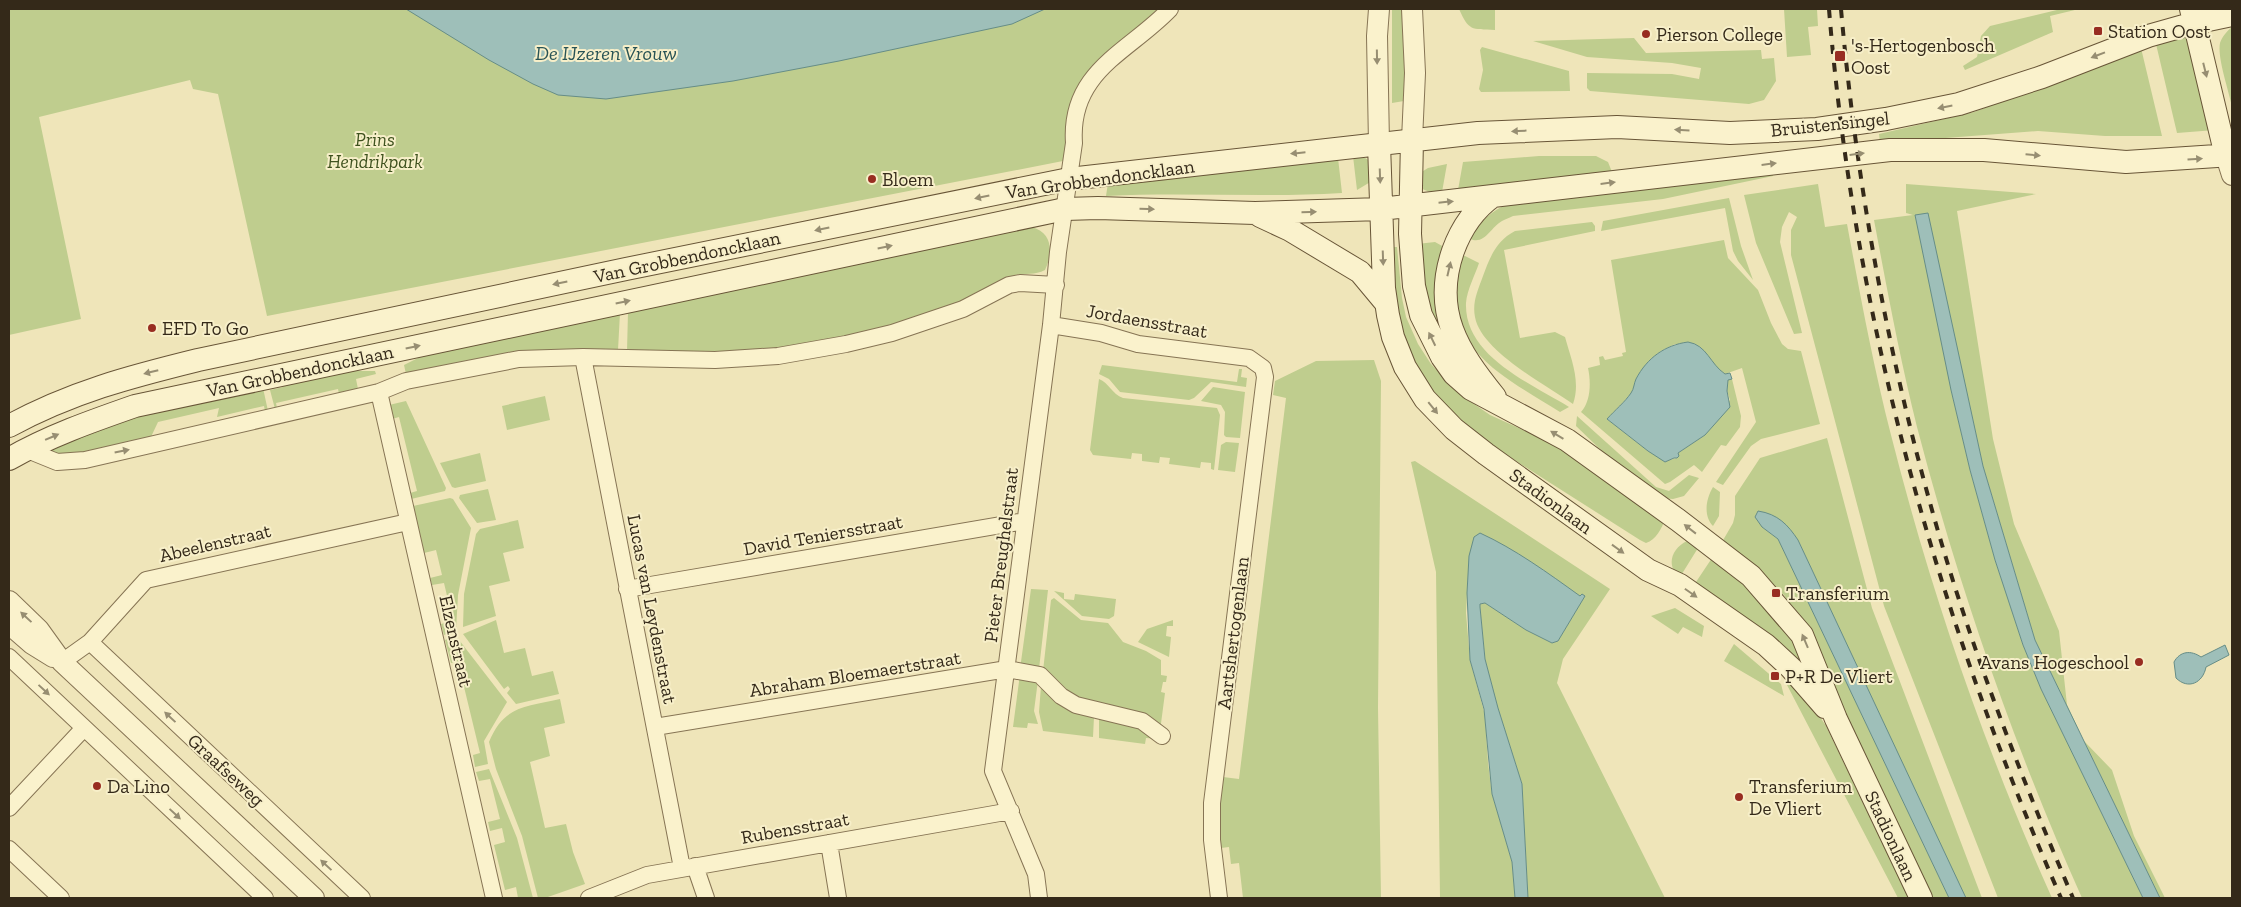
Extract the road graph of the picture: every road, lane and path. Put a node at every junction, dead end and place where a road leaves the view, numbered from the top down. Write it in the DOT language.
graph roads {
  1 [pos="1170,9"];
  2 [pos="1380,9"];
  3 [pos="1412,9"];
  4 [pos="2232,15"];
  5 [pos="2192,16"];
  6 [pos="1412,140"];
  7 [pos="1378,144"];
  8 [pos="2230,162"];
  9 [pos="1069,179"];
  10 [pos="1493,196"];
  11 [pos="1411,206"];
  12 [pos="1065,209"];
  13 [pos="1381,209"];
  14 [pos="1255,213"];
  15 [pos="1056,284"];
  16 [pos="1386,302"];
  17 [pos="1051,325"];
  18 [pos="583,357"];
  19 [pos="1263,368"];
  20 [pos="379,392"];
  21 [pos="1502,405"];
  22 [pos="9,426"];
  23 [pos="17,454"];
  24 [pos="1025,521"];
  25 [pos="408,522"];
  26 [pos="627,589"];
  27 [pos="9,601"];
  28 [pos="9,624"];
  29 [pos="90,642"];
  30 [pos="9,657"];
  31 [pos="62,662"];
  32 [pos="1006,669"];
  33 [pos="1836,719"];
  34 [pos="655,727"];
  35 [pos="84,728"];
  36 [pos="1162,736"];
  37 [pos="9,808"];
  38 [pos="1011,811"];
  39 [pos="829,843"];
  40 [pos="9,849"];
  41 [pos="688,867"];
  42 [pos="62,898"];
  43 [pos="265,898"];
  44 [pos="314,898"];
  45 [pos="362,898"];
  46 [pos="494,898"];
  47 [pos="589,898"];
  48 [pos="706,898"];
  49 [pos="838,898"];
  50 [pos="1039,898"];
  51 [pos="1219,898"];
  52 [pos="1920,898"];
  1 -- 9 [label="street, Pieter Breughelstraat"];
  2 -- 7 [label="street, one-way"];
  3 -- 6 [label="street"];
  4 -- 5 [label="main road, Bruistensingel"];
  5 -- 6 [label="main road, Bruistensingel, one-way"];
  5 -- 8 [label="main road, one-way"];
  6 -- 7 [label="main road, Bruistensingel"];
  6 -- 11 [label="main road"];
  7 -- 9 [label="main road, Van Grobbendoncklaan, one-way"];
  7 -- 13 [label="main road, one-way"];
  10 -- 8 [label="main road, Bruistensingel, one-way"];
  9 -- 12 [label="street, Pieter Breughelstraat"];
  9 -- 22 [label="main road, Van Grobbendoncklaan, one-way"];
  11 -- 10 [label="main road, Bruistensingel, one-way"];
  21 -- 10 [label="main road, one-way"];
  11 -- 13 [label="main road, Bruistensingel"];
  21 -- 11 [label="main road, Stadionlaan, one-way"];
  12 -- 14 [label="main road, Van Grobbendoncklaan, one-way"];
  12 -- 15 [label="street, Pieter Breughelstraat"];
  23 -- 12 [label="main road, Van Grobbendoncklaan, one-way"];
  14 -- 13 [label="main road, Van Grobbendoncklaan, one-way"];
  13 -- 16 [label="main road, Stadionlaan, one-way"];
  14 -- 16 [label="main road"];
  15 -- 17 [label="street, Pieter Breughelstraat"];
  15 -- 18 [label="street, Van Grobbendoncklaan"];
  16 -- 33 [label="main road, Stadionlaan, one-way"];
  17 -- 19 [label="street, Jordaensstraat"];
  17 -- 24 [label="street, Pieter Breughelstraat"];
  18 -- 20 [label="street, Van Grobbendoncklaan"];
  18 -- 26 [label="street, Lucas van Leydenstraat"];
  19 -- 51 [label="street, Aartshertogenlaan"];
  23 -- 20 [label="street, Van Grobbendoncklaan, one-way"];
  20 -- 25 [label="street, Elzenstraat"];
  33 -- 21 [label="main road, Stadionlaan, one-way"];
  24 -- 26 [label="street, David Teniersstraat"];
  24 -- 32 [label="street, Pieter Breughelstraat"];
  25 -- 29 [label="street, Abeelenstraat"];
  25 -- 46 [label="street, Elzenstraat"];
  26 -- 34 [label="street, Lucas van Leydenstraat"];
  31 -- 27 [label="street, Graafseweg, one-way"];
  28 -- 31 [label="street, Graafseweg"];
  29 -- 31 [label="street, Abeelenstraat"];
  45 -- 29 [label="street, Graafseweg, one-way"];
  30 -- 35 [label="street, one-way"];
  31 -- 44 [label="street, Graafseweg"];
  32 -- 34 [label="street, Abraham Bloemaertstraat"];
  32 -- 36 [label="street, Abraham Bloemaertstraat"];
  32 -- 38 [label="street, Pieter Breughelstraat"];
  33 -- 52 [label="main road, Stadionlaan"];
  34 -- 41 [label="street, Lucas van Leydenstraat"];
  35 -- 37 [label="street"];
  35 -- 43 [label="street, one-way"];
  38 -- 39 [label="street, Rubensstraat"];
  38 -- 50 [label="street, Pieter Breughelstraat"];
  39 -- 41 [label="street, Rubensstraat"];
  39 -- 49 [label="street"];
  40 -- 42 [label="street"];
  41 -- 47 [label="street, Rubensstraat"];
  41 -- 48 [label="street, Lucas van Leydenstraat"];
}
